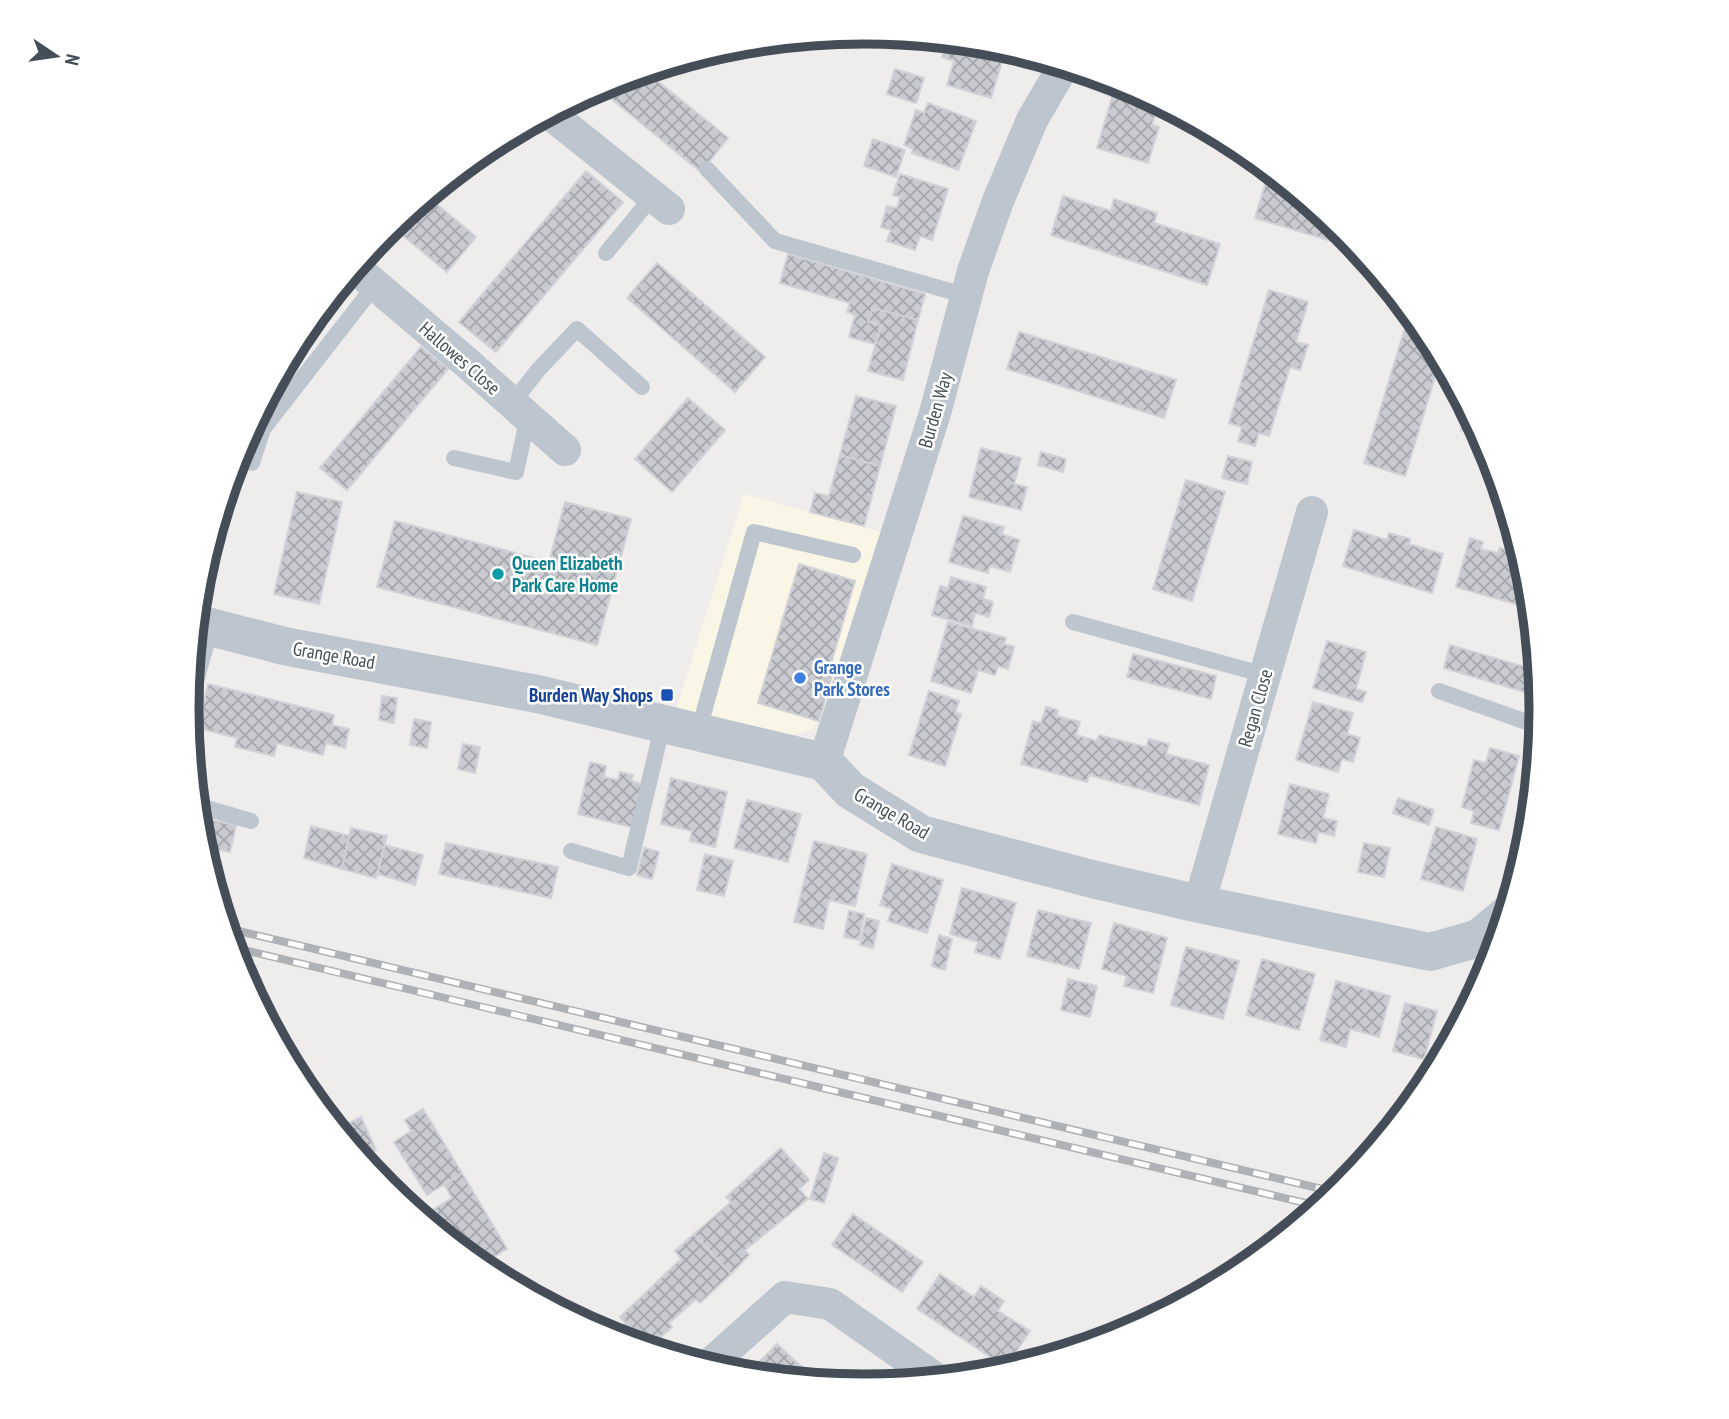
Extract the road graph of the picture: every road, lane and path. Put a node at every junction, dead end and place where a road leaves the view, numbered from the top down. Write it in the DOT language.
graph roads {
  1 [pos="1059,73"];
  2 [pos="557,119"];
  3 [pos="707,169"];
  4 [pos="661,202"];
  5 [pos="606,253"];
  6 [pos="365,276"];
  7 [pos="967,296"];
  8 [pos="642,387"];
  9 [pos="520,409"];
  10 [pos="565,450"];
  11 [pos="454,458"];
  12 [pos="252,463"];
  13 [pos="1312,512"];
  14 [pos="853,555"];
  15 [pos="1073,622"];
  16 [pos="203,626"];
  17 [pos="1265,676"];
  18 [pos="1439,691"];
  19 [pos="1530,723"];
  20 [pos="680,728"];
  21 [pos="824,762"];
  22 [pos="206,808"];
  23 [pos="251,821"];
  24 [pos="571,851"];
  25 [pos="1199,904"];
  26 [pos="1494,926"];
  27 [pos="717,1358"];
  28 [pos="927,1372"];
  1 -- 7 [label="street, Burden Way"];
  2 -- 4 [label="street"];
  3 -- 7 [label="lane"];
  4 -- 5 [label="lane"];
  6 -- 9 [label="street, Hallowes Close"];
  6 -- 12 [label="lane"];
  7 -- 21 [label="street, Burden Way"];
  8 -- 9 [label="lane"];
  9 -- 10 [label="street, Hallowes Close"];
  9 -- 11 [label="lane"];
  13 -- 17 [label="street, Regan Close"];
  14 -- 20 [label="lane"];
  15 -- 17 [label="lane"];
  16 -- 20 [label="street, Grange Road"];
  17 -- 25 [label="street, Regan Close"];
  18 -- 19 [label="lane"];
  20 -- 21 [label="street, Grange Road"];
  20 -- 24 [label="lane"];
  21 -- 25 [label="street, Grange Road"];
  22 -- 23 [label="lane"];
  25 -- 26 [label="street, Grange Road"];
  27 -- 28 [label="street"];
}
